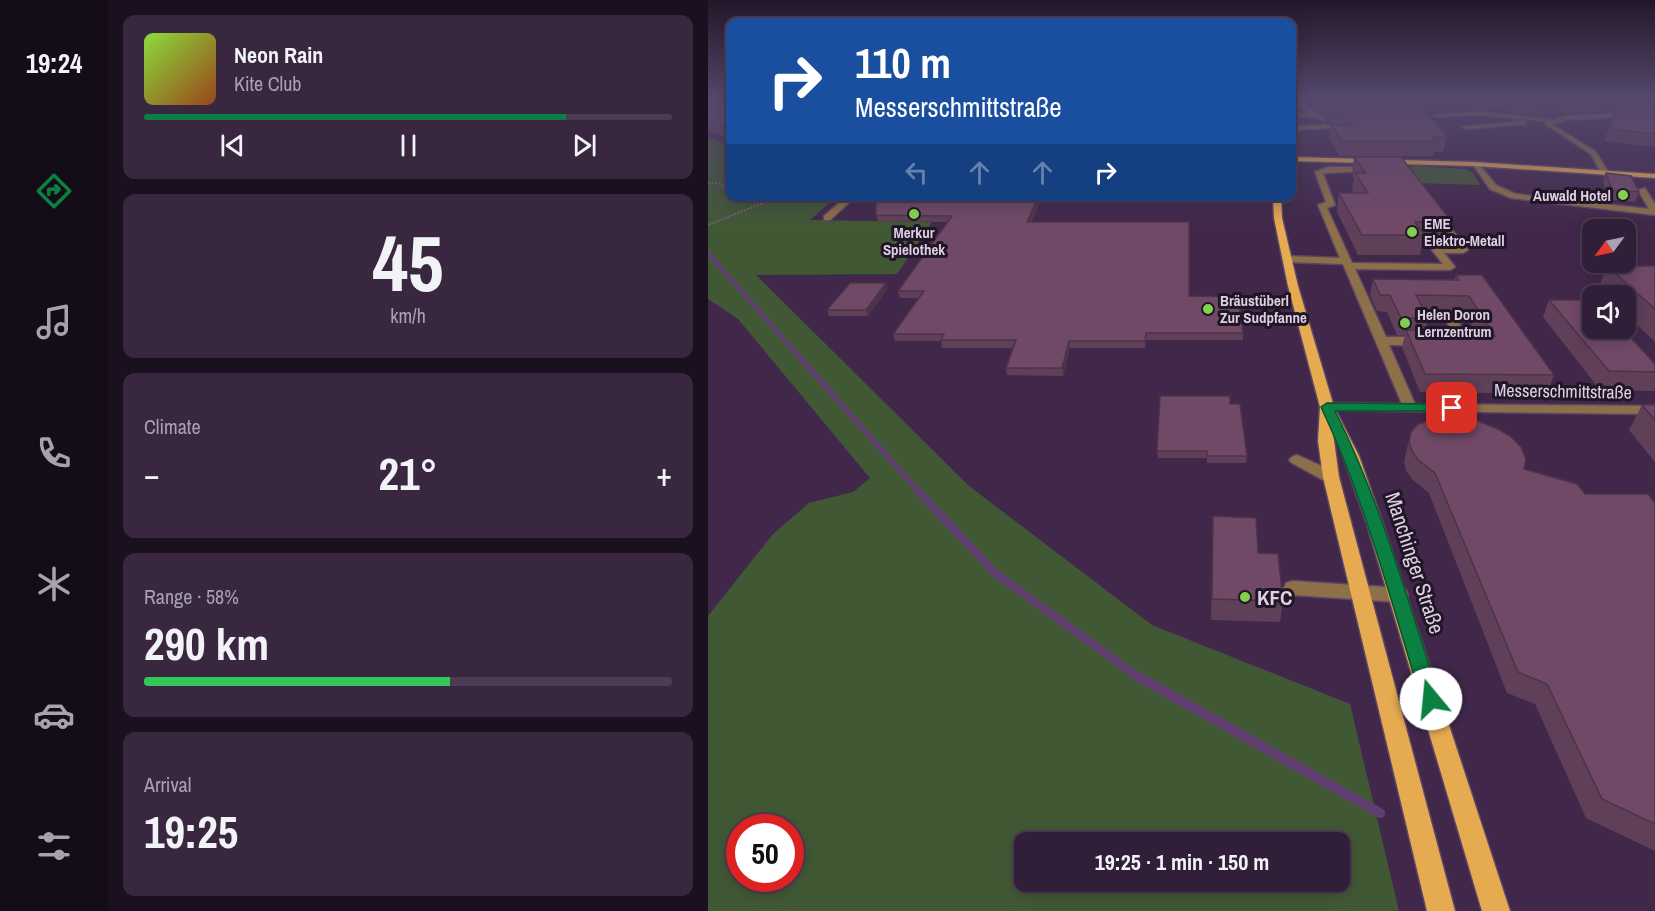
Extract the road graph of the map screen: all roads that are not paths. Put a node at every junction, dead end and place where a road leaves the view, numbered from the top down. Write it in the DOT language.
graph roads {
  1 [pos="1573,141"];
  2 [pos="1296,161"];
  3 [pos="1399,162"];
  4 [pos="1474,164"];
  5 [pos="1605,172"];
  6 [pos="1655,176"];
  7 [pos="1642,190"];
  8 [pos="847,201"];
  9 [pos="1268,201"];
  10 [pos="1277,201"];
  11 [pos="1428,206"];
  12 [pos="1655,212"];
  13 [pos="826,218"];
  14 [pos="1278,218"];
  15 [pos="1287,259"];
  16 [pos="1348,264"];
  17 [pos="1450,319"];
  18 [pos="1382,341"];
  19 [pos="1589,396"];
  20 [pos="1327,407"];
  21 [pos="1410,407"];
  22 [pos="1599,409"];
  23 [pos="1655,410"];
  24 [pos="1297,460"];
  25 [pos="1331,477"];
  26 [pos="1293,588"];
  27 [pos="1360,592"];
  28 [pos="1399,595"];
  29 [pos="1441,911"];
  30 [pos="1496,911"];
  1 -- 5 [label="street"];
  2 -- 3 [label="main road"];
  3 -- 4 [label="main road"];
  3 -- 16 [label="street"];
  4 -- 5 [label="main road"];
  4 -- 12 [label="street"];
  5 -- 6 [label="main road"];
  7 -- 12 [label="street"];
  8 -- 13 [label="street"];
  9 -- 14 [label="main road, Manchinger Straße"];
  10 -- 14 [label="main road, Manchinger Straße"];
  11 -- 16 [label="street"];
  14 -- 15 [label="main road, Manchinger Straße"];
  15 -- 16 [label="street"];
  15 -- 20 [label="main road, Manchinger Straße"];
  16 -- 18 [label="street"];
  17 -- 18 [label="street"];
  18 -- 21 [label="street"];
  19 -- 22 [label="street"];
  20 -- 21 [label="street, Messerschmittstraße"];
  20 -- 25 [label="main road, Manchinger Straße"];
  20 -- 28 [label="main road, Manchinger Straße"];
  21 -- 22 [label="street, Messerschmittstraße"];
  22 -- 23 [label="street, Messerschmittstraße"];
  24 -- 25 [label="street"];
  25 -- 27 [label="main road, Manchinger Straße"];
  26 -- 27 [label="street"];
  27 -- 28 [label="street"];
  27 -- 29 [label="main road, Manchinger Straße"];
  28 -- 30 [label="main road, Manchinger Straße"];
}
